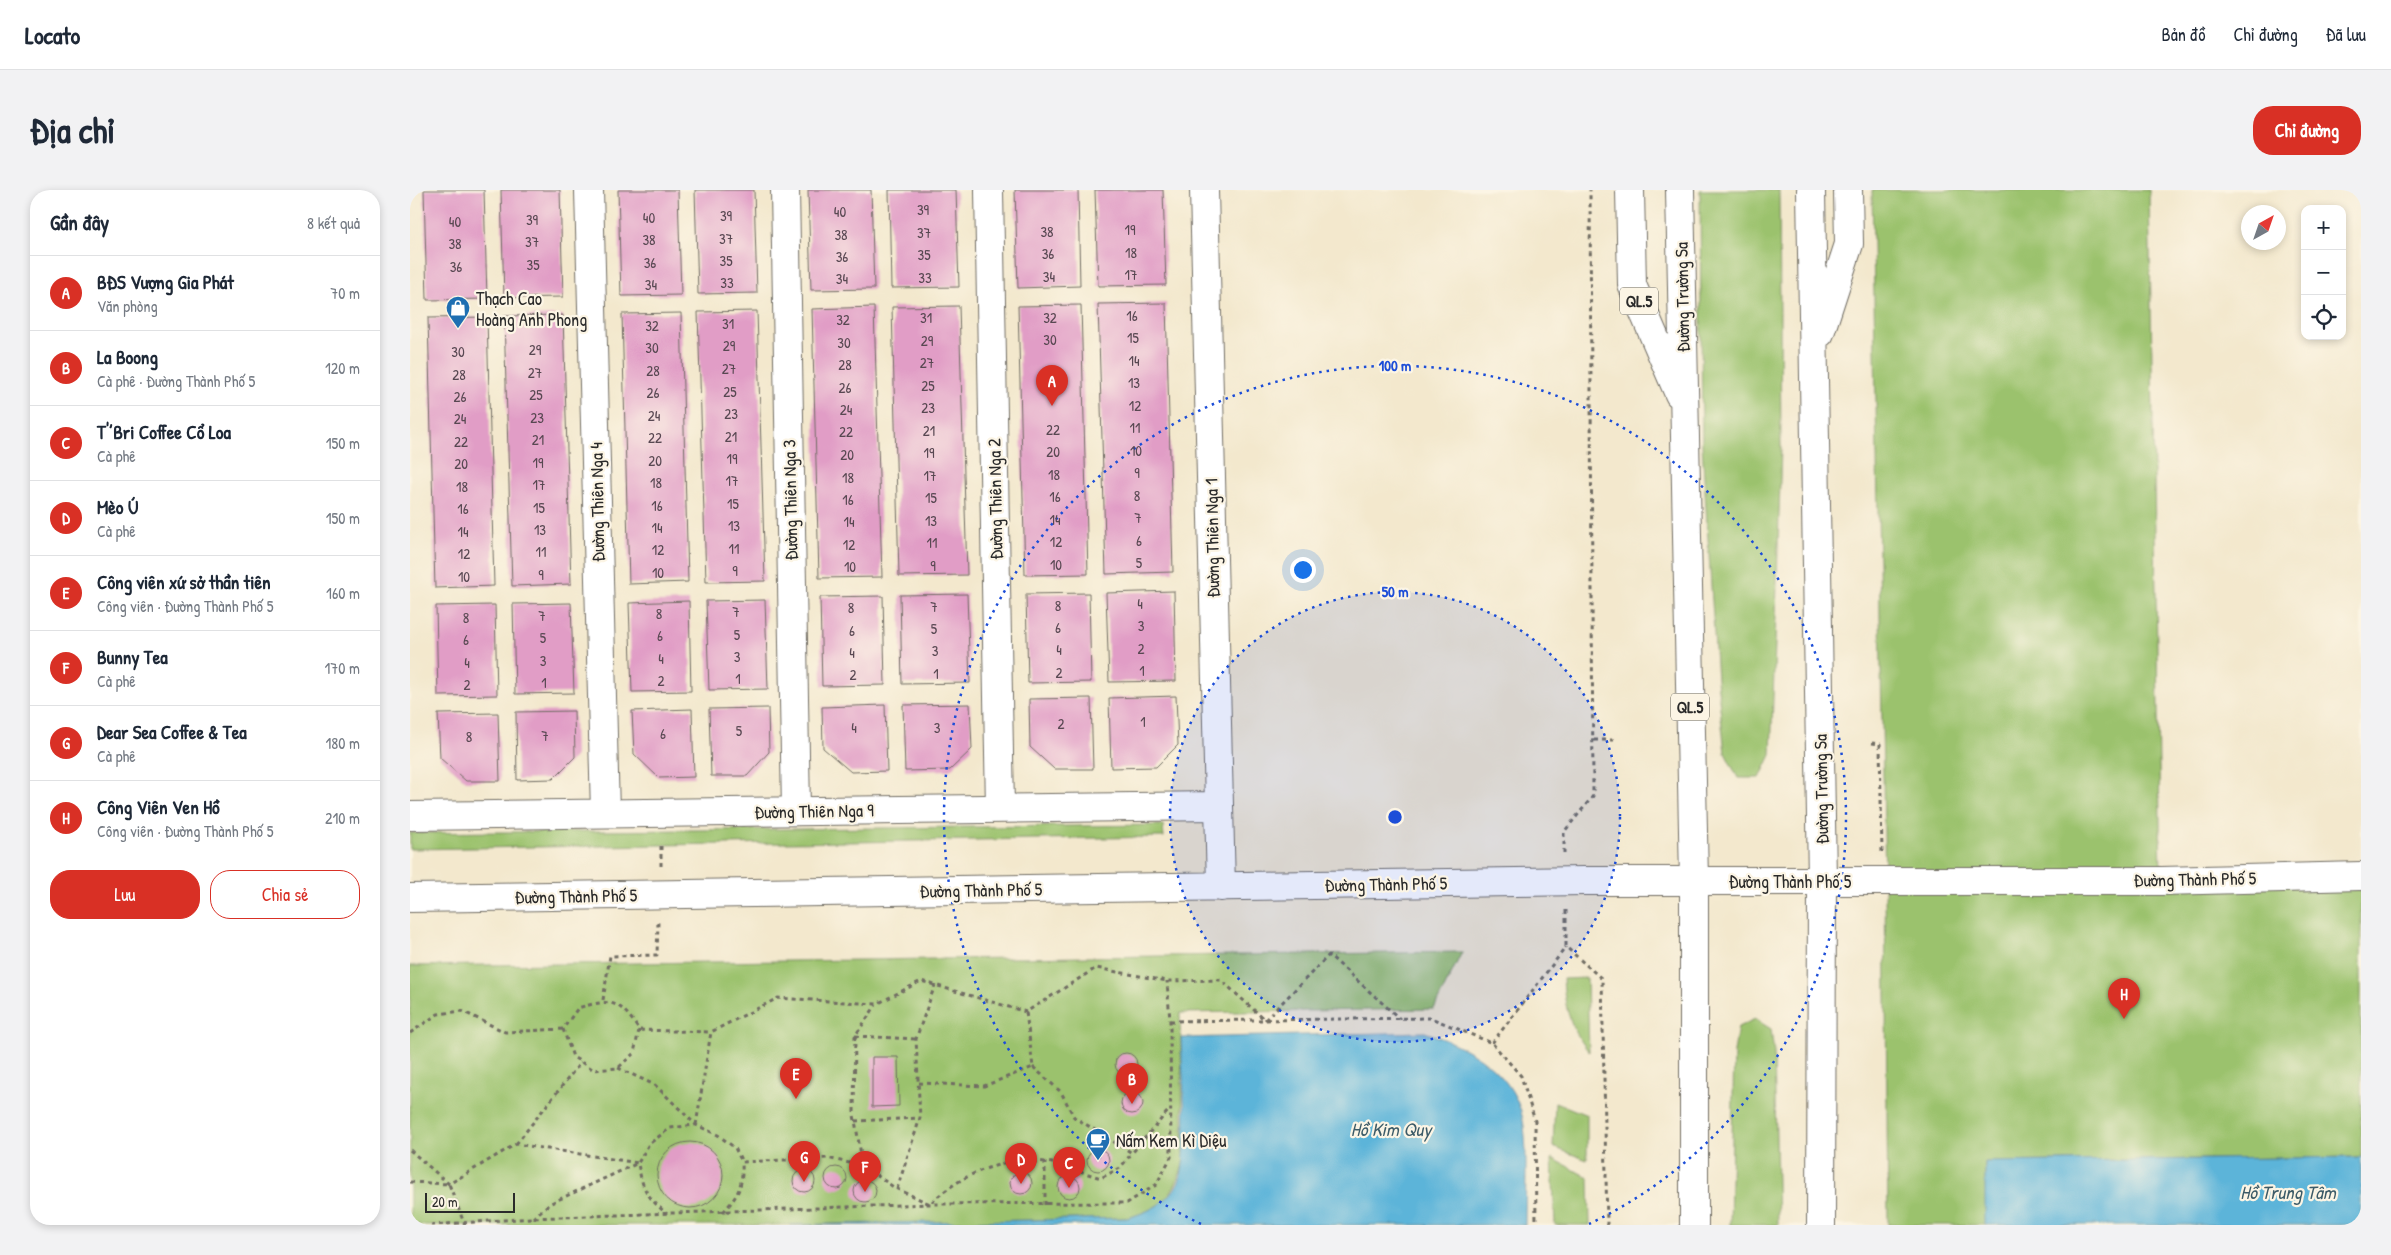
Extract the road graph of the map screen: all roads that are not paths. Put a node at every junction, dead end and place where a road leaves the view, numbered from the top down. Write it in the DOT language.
graph roads {
  1 [pos="589,190"];
  2 [pos="784,190"];
  3 [pos="989,190"];
  4 [pos="1204,190"];
  5 [pos="1630,190"];
  6 [pos="1680,190"];
  7 [pos="1811,190"];
  8 [pos="1848,190"];
  9 [pos="1813,353"];
  10 [pos="1684,404"];
  11 [pos="1218,806"];
  12 [pos="1000,808"];
  13 [pos="796,811"];
  14 [pos="605,813"];
  15 [pos="410,816"];
  16 [pos="2361,876"];
  17 [pos="1822,880"];
  18 [pos="1694,882"];
  19 [pos="1221,887"];
  20 [pos="410,898"];
  21 [pos="1694,1225"];
  22 [pos="1821,1225"];
  1 -- 14 [label="main road, Đường Thiên Nga 4"];
  2 -- 13 [label="main road, Đường Thiên Nga 3"];
  3 -- 12 [label="main road, Đường Thiên Nga 2"];
  4 -- 11 [label="main road, Đường Thiên Nga 1"];
  5 -- 10 [label="main road, Đường Trường Sa / QL.5"];
  6 -- 10 [label="main road, Đường Trường Sa / QL.5"];
  7 -- 9 [label="main road, Đường Trường Sa"];
  8 -- 9 [label="main road, Đường Trường Sa"];
  9 -- 17 [label="main road, Đường Trường Sa"];
  10 -- 18 [label="main road, Đường Trường Sa / QL.5"];
  11 -- 12 [label="main road, Đường Thiên Nga 9"];
  11 -- 19 [label="main road, Đường Thiên Nga 1"];
  12 -- 13 [label="main road, Đường Thiên Nga 9"];
  13 -- 14 [label="main road, Đường Thiên Nga 9"];
  14 -- 15 [label="main road, Đường Thiên Nga 9"];
  16 -- 17 [label="main road, Đường Thành Phố 5"];
  17 -- 18 [label="main road, Đường Thành Phố 5"];
  17 -- 22 [label="main road, Đường Trường Sa"];
  18 -- 19 [label="main road, Đường Thành Phố 5"];
  18 -- 21 [label="main road, Đường Trường Sa / QL.5"];
  19 -- 20 [label="main road, Đường Thành Phố 5"];
}
